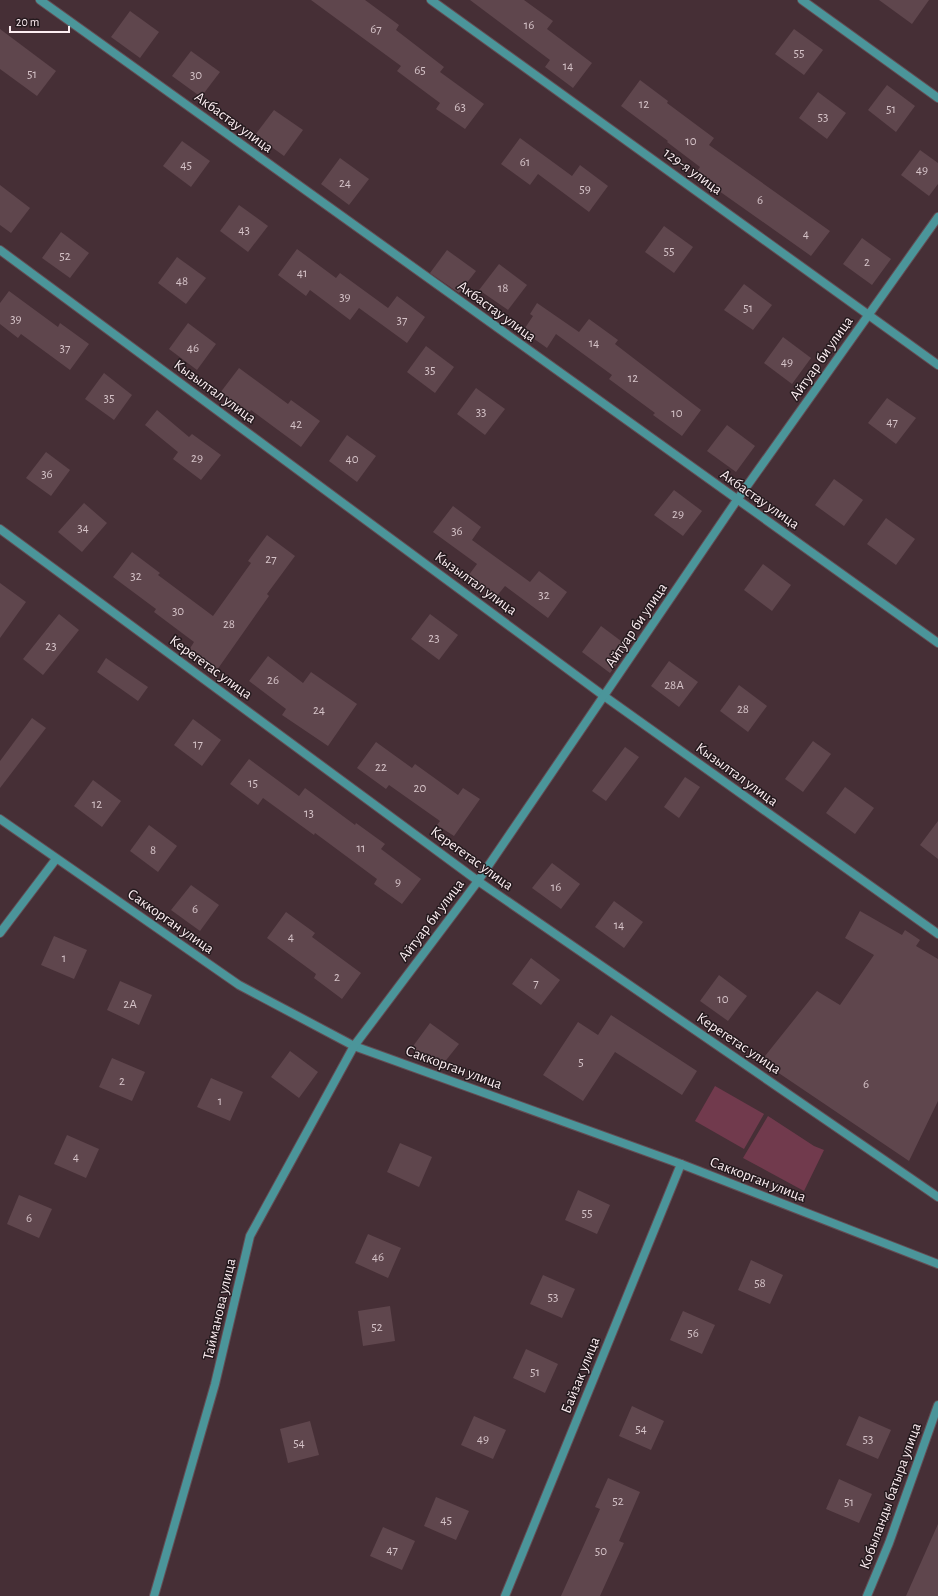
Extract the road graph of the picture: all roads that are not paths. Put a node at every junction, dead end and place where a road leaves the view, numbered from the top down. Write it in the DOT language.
graph roads {
  1 [pos="40,0"];
  2 [pos="431,0"];
  3 [pos="802,0"];
  4 [pos="938,98"];
  5 [pos="938,217"];
  6 [pos="0,250"];
  7 [pos="869,315"];
  8 [pos="938,365"];
  9 [pos="737,500"];
  10 [pos="0,529"];
  11 [pos="938,643"];
  12 [pos="604,696"];
  13 [pos="0,819"];
  14 [pos="56,859"];
  15 [pos="478,880"];
  16 [pos="0,932"];
  17 [pos="938,934"];
  18 [pos="354,1046"];
  19 [pos="681,1164"];
  20 [pos="938,1197"];
  21 [pos="938,1264"];
  22 [pos="938,1404"];
  23 [pos="154,1596"];
  24 [pos="505,1596"];
  25 [pos="867,1596"];
  1 -- 9 [label="street, Акбастау улица"];
  2 -- 7 [label="street, 129-я улица"];
  3 -- 4 [label="street"];
  5 -- 7 [label="street, Айтуар би улица"];
  6 -- 12 [label="street, Кызылтал улица"];
  7 -- 8 [label="street, 129-я улица"];
  7 -- 9 [label="street, Айтуар би улица"];
  9 -- 11 [label="street, Акбастау улица"];
  9 -- 12 [label="street, Айтуар би улица"];
  10 -- 15 [label="street, Керегетас улица"];
  12 -- 15 [label="street, Айтуар би улица"];
  12 -- 17 [label="street, Кызылтал улица"];
  13 -- 14 [label="street, Саккорган улица"];
  14 -- 16 [label="street"];
  14 -- 18 [label="street, Саккорган улица"];
  15 -- 18 [label="street, Айтуар би улица"];
  15 -- 20 [label="street, Керегетас улица"];
  18 -- 19 [label="street, Саккорган улица"];
  18 -- 23 [label="street, Тайманова улица"];
  19 -- 21 [label="street, Саккорган улица"];
  19 -- 24 [label="street, Байзак улица"];
  22 -- 25 [label="street, Кобыланды батыра улица"];
}
